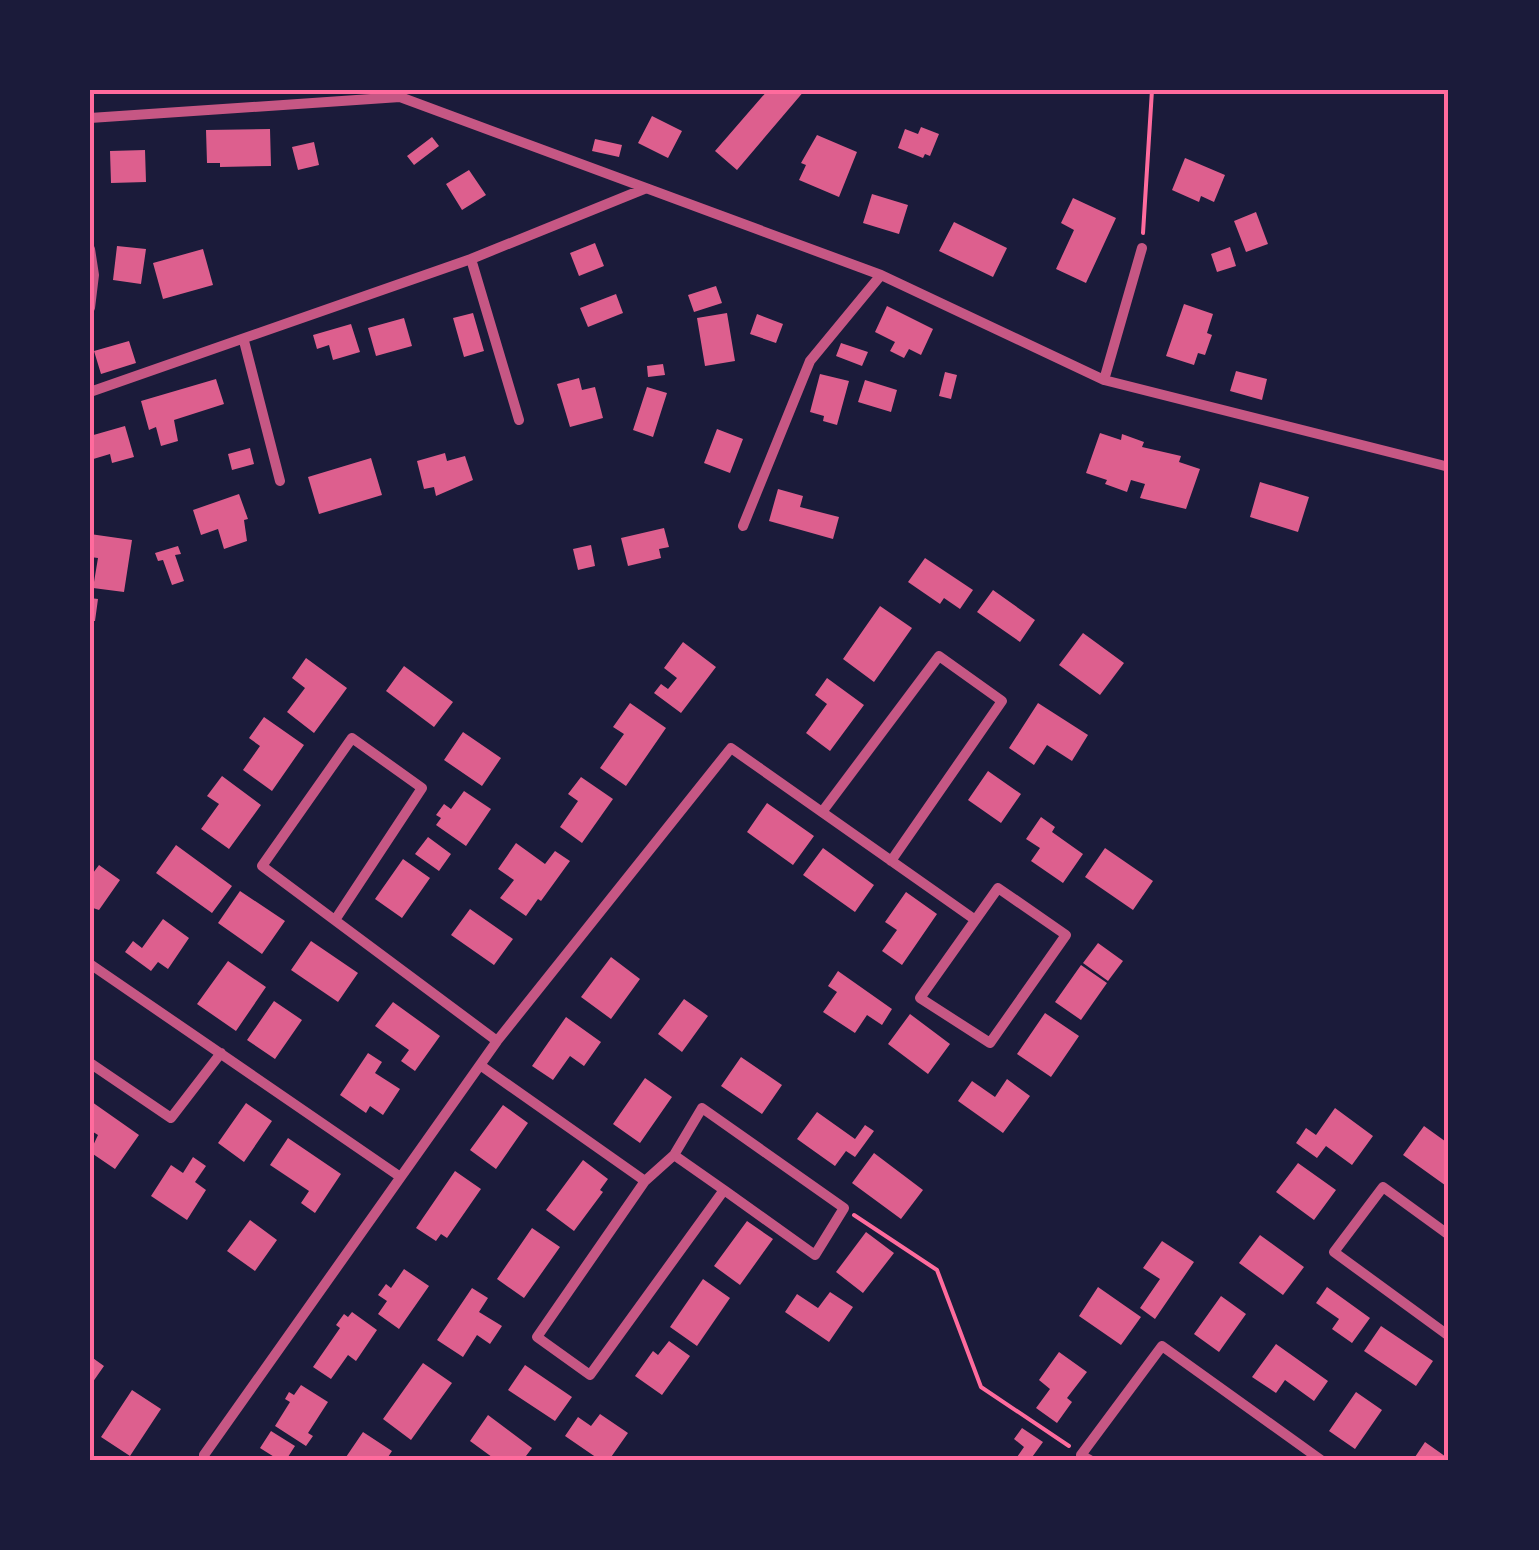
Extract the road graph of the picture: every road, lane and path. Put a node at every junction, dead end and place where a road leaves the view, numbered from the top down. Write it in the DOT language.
graph roads {
  1 [pos="1152,90"];
  2 [pos="402,94"];
  3 [pos="90,118"];
  4 [pos="645,189"];
  5 [pos="1142,248"];
  6 [pos="90,249"];
  7 [pos="471,259"];
  8 [pos="92,275"];
  9 [pos="880,275"];
  10 [pos="90,308"];
  11 [pos="244,340"];
  12 [pos="1104,380"];
  13 [pos="90,392"];
  14 [pos="520,420"];
  15 [pos="1449,467"];
  16 [pos="280,480"];
  17 [pos="744,526"];
  18 [pos="822,812"];
  19 [pos="891,860"];
  20 [pos="974,919"];
  21 [pos="335,920"];
  22 [pos="90,964"];
  23 [pos="497,1041"];
  24 [pos="220,1054"];
  25 [pos="90,1063"];
  26 [pos="480,1064"];
  27 [pos="674,1155"];
  28 [pos="399,1176"];
  29 [pos="645,1181"];
  30 [pos="724,1190"];
  31 [pos="844,1208"];
  32 [pos="1449,1235"];
  33 [pos="1449,1336"];
  34 [pos="1086,1457"];
  35 [pos="205,1460"];
  36 [pos="1320,1460"];
  1 -- 5 [label="path"];
  2 -- 3 [label="street"];
  2 -- 4 [label="street"];
  4 -- 7 [label="street"];
  4 -- 9 [label="street"];
  5 -- 12 [label="street"];
  6 -- 8 [label="street"];
  7 -- 11 [label="street"];
  7 -- 14 [label="street"];
  8 -- 10 [label="street"];
  9 -- 12 [label="street"];
  9 -- 17 [label="street"];
  11 -- 13 [label="street"];
  11 -- 16 [label="street"];
  12 -- 15 [label="street"];
  18 -- 19 [label="street"];
  18 -- 19 [label="street"];
  18 -- 23 [label="street"];
  19 -- 20 [label="street"];
  20 -- 20 [label="street"];
  21 -- 21 [label="street"];
  21 -- 23 [label="street"];
  22 -- 24 [label="street"];
  23 -- 26 [label="street"];
  24 -- 25 [label="street"];
  24 -- 28 [label="street"];
  26 -- 28 [label="street"];
  26 -- 29 [label="street"];
  27 -- 29 [label="street"];
  27 -- 30 [label="street"];
  27 -- 31 [label="street"];
  28 -- 35 [label="street"];
  29 -- 30 [label="street"];
  30 -- 31 [label="street"];
  31 -- 34 [label="path"];
  32 -- 33 [label="street"];
  34 -- 36 [label="street"];
}
